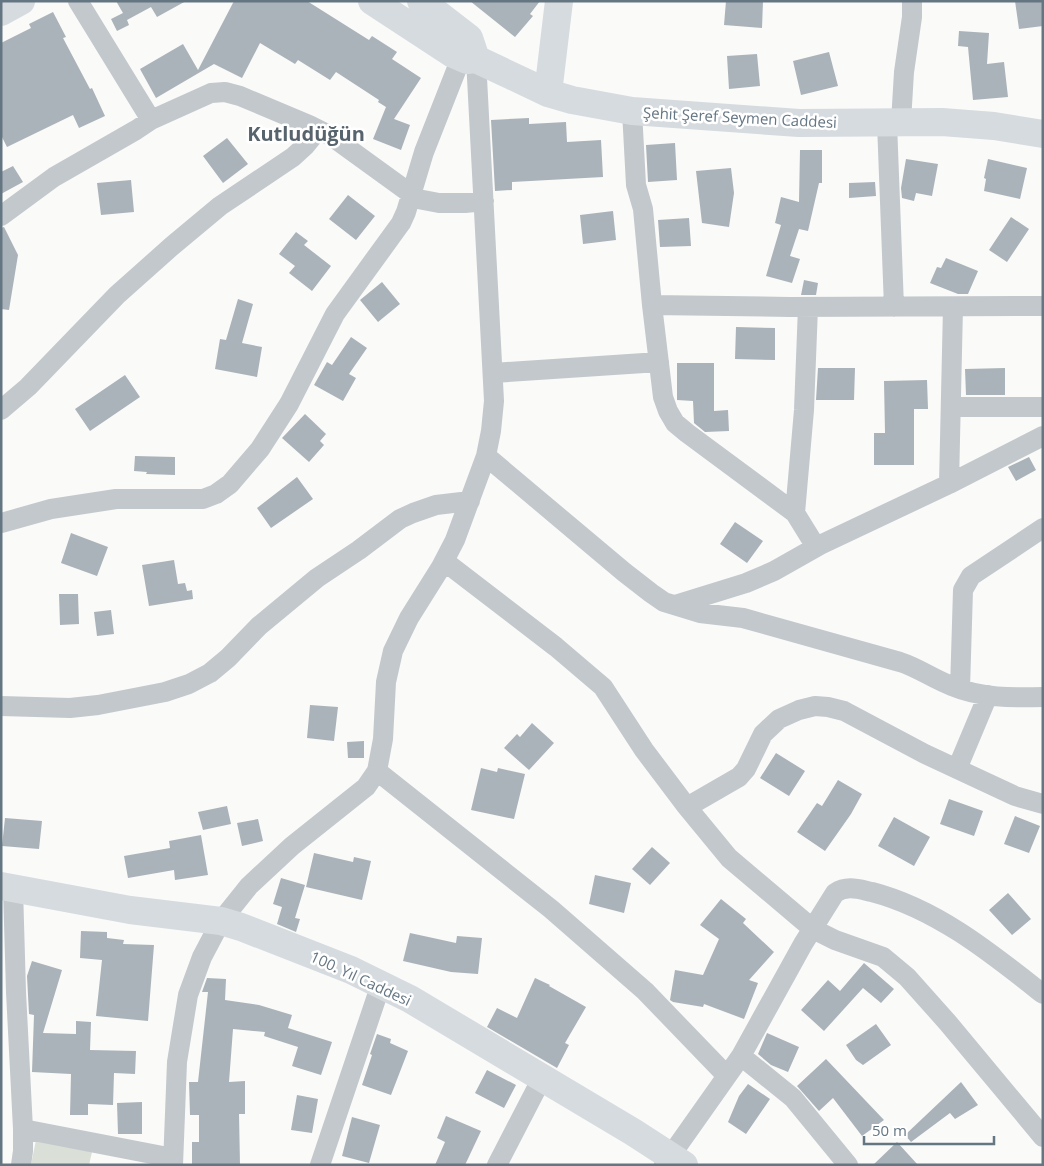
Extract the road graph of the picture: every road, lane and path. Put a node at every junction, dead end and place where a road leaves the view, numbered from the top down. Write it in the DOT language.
graph roads {
  1 [pos="78,1"];
  2 [pos="372,1"];
  3 [pos="421,1"];
  4 [pos="559,1"];
  5 [pos="912,1"];
  6 [pos="468,59"];
  7 [pos="548,93"];
  8 [pos="632,111"];
  9 [pos="151,120"];
  10 [pos="894,122"];
  11 [pos="318,130"];
  12 [pos="1043,134"];
  13 [pos="411,196"];
  14 [pos="484,201"];
  15 [pos="1,216"];
  16 [pos="652,305"];
  17 [pos="1043,306"];
  18 [pos="808,307"];
  19 [pos="894,307"];
  20 [pos="953,307"];
  21 [pos="659,362"];
  22 [pos="493,373"];
  23 [pos="951,407"];
  24 [pos="1043,407"];
  25 [pos="1,410"];
  26 [pos="1043,436"];
  27 [pos="486,456"];
  28 [pos="949,484"];
  29 [pos="470,501"];
  30 [pos="795,513"];
  31 [pos="1,523"];
  32 [pos="1043,528"];
  33 [pos="816,547"];
  34 [pos="444,561"];
  35 [pos="676,606"];
  36 [pos="960,689"];
  37 [pos="988,695"];
  38 [pos="1043,697"];
  39 [pos="1,706"];
  40 [pos="957,769"];
  41 [pos="377,771"];
  42 [pos="1043,804"];
  43 [pos="687,807"];
  44 [pos="7,887"];
  45 [pos="221,921"];
  46 [pos="812,929"];
  47 [pos="381,984"];
  48 [pos="1043,994"];
  49 [pos="741,1056"];
  50 [pos="727,1076"];
  51 [pos="542,1078"];
  52 [pos="23,1129"];
  53 [pos="1043,1137"];
  54 [pos="173,1161"];
  55 [pos="673,1162"];
  56 [pos="21,1165"];
  57 [pos="320,1165"];
  58 [pos="497,1165"];
  59 [pos="848,1165"];
  1 -- 9 [label="street"];
  2 -- 6 [label="street, Şehit Şeref Seymen Caddesi"];
  3 -- 6 [label="street"];
  4 -- 7 [label="street"];
  5 -- 10 [label="street"];
  6 -- 7 [label="street, Şehit Şeref Seymen Caddesi"];
  6 -- 13 [label="street"];
  6 -- 14 [label="street"];
  7 -- 8 [label="street, Şehit Şeref Seymen Caddesi"];
  8 -- 10 [label="street, Şehit Şeref Seymen Caddesi"];
  8 -- 16 [label="street"];
  9 -- 11 [label="street"];
  9 -- 15 [label="street"];
  10 -- 12 [label="street, Şehit Şeref Seymen Caddesi"];
  10 -- 19 [label="street"];
  11 -- 13 [label="street"];
  11 -- 25 [label="street"];
  13 -- 14 [label="street"];
  13 -- 31 [label="street"];
  14 -- 22 [label="street"];
  16 -- 18 [label="street"];
  16 -- 21 [label="street"];
  17 -- 20 [label="street"];
  18 -- 19 [label="street"];
  18 -- 30 [label="street"];
  19 -- 20 [label="street"];
  20 -- 23 [label="street"];
  21 -- 22 [label="street"];
  21 -- 30 [label="street"];
  22 -- 27 [label="street"];
  23 -- 24 [label="street"];
  23 -- 28 [label="street"];
  26 -- 28 [label="street"];
  27 -- 29 [label="street"];
  27 -- 35 [label="street"];
  28 -- 33 [label="street"];
  29 -- 34 [label="street"];
  29 -- 39 [label="street"];
  30 -- 33 [label="street"];
  32 -- 36 [label="street"];
  33 -- 35 [label="street"];
  34 -- 41 [label="street"];
  34 -- 43 [label="street"];
  35 -- 36 [label="street"];
  36 -- 37 [label="street"];
  37 -- 38 [label="street"];
  37 -- 40 [label="street"];
  40 -- 42 [label="street"];
  40 -- 43 [label="street"];
  41 -- 45 [label="street"];
  41 -- 50 [label="street"];
  43 -- 46 [label="street"];
  44 -- 45 [label="street, 100. Yıl Caddesi"];
  44 -- 52 [label="street"];
  45 -- 47 [label="street, 100. Yıl Caddesi"];
  45 -- 54 [label="street"];
  46 -- 48 [label="street"];
  46 -- 49 [label="street"];
  46 -- 53 [label="street"];
  47 -- 51 [label="street, 100. Yıl Caddesi"];
  47 -- 57 [label="street"];
  49 -- 50 [label="street"];
  49 -- 59 [label="street"];
  50 -- 55 [label="street"];
  51 -- 55 [label="street, 100. Yıl Caddesi"];
  51 -- 58 [label="street"];
  52 -- 54 [label="street"];
  52 -- 56 [label="street"];
}
